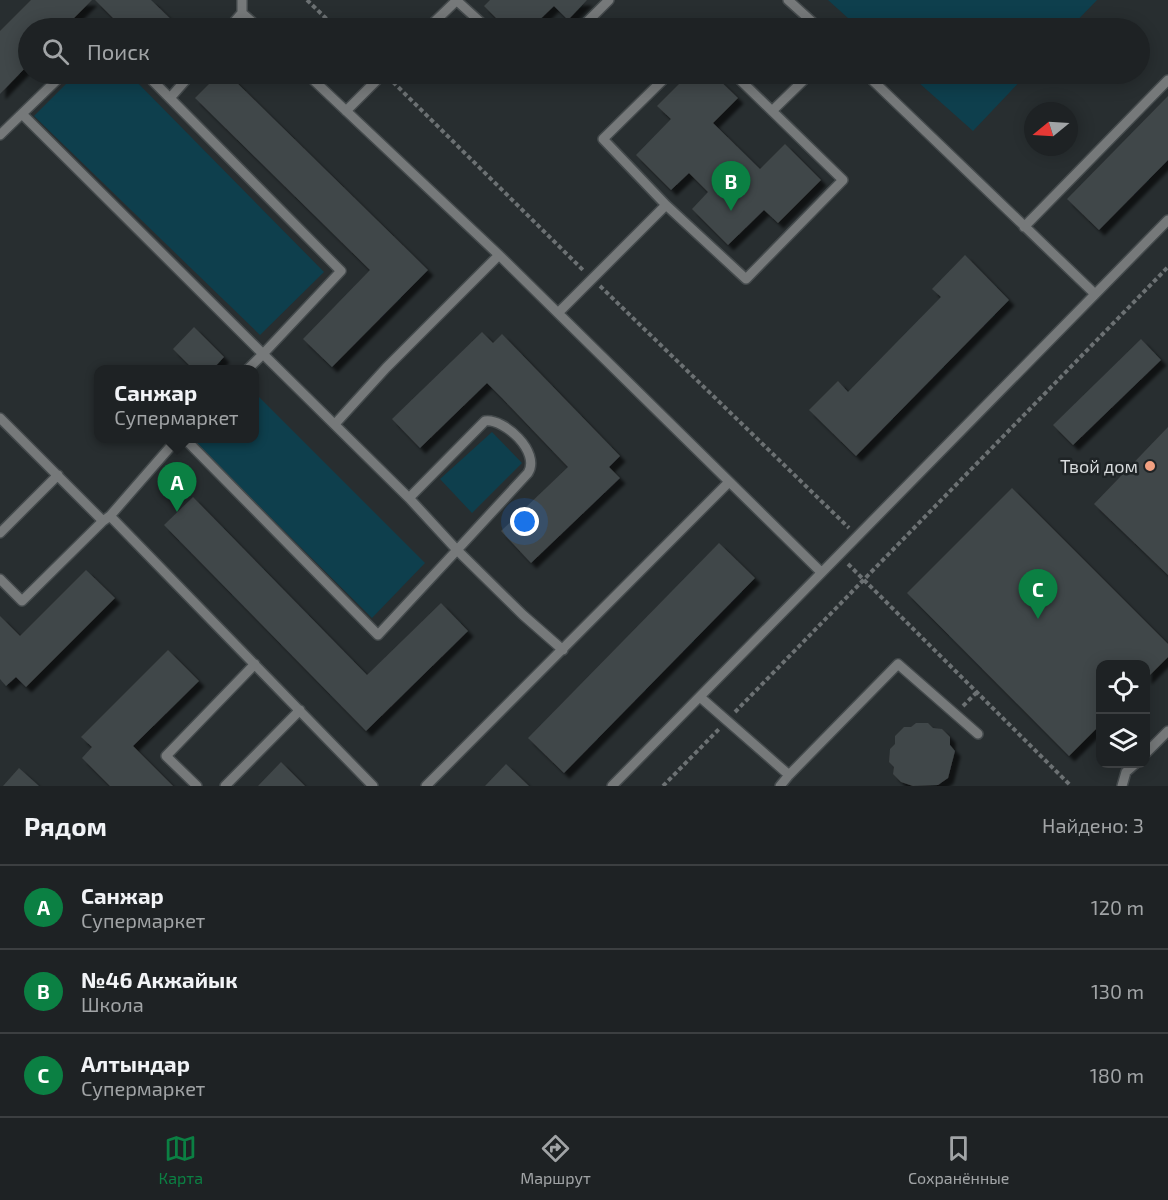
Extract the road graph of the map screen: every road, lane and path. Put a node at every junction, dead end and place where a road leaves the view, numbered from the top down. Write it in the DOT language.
graph roads {
  1 [pos="242,0"];
  2 [pos="307,0"];
  3 [pos="456,0"];
  4 [pos="609,0"];
  5 [pos="788,0"];
  6 [pos="242,13"];
  7 [pos="238,18"];
  8 [pos="248,18"];
  9 [pos="326,18"];
  10 [pos="438,18"];
  11 [pos="476,18"];
  12 [pos="591,18"];
  13 [pos="808,18"];
  14 [pos="1168,80"];
  15 [pos="53,84"];
  16 [pos="156,84"];
  17 [pos="182,84"];
  18 [pos="318,84"];
  19 [pos="373,84"];
  20 [pos="394,84"];
  21 [pos="659,84"];
  22 [pos="744,84"];
  23 [pos="800,84"];
  24 [pos="876,84"];
  25 [pos="170,98"];
  26 [pos="346,111"];
  27 [pos="772,111"];
  28 [pos="22,114"];
  29 [pos="0,135"];
  30 [pos="666,205"];
  31 [pos="1168,220"];
  32 [pos="1024,227"];
  33 [pos="499,255"];
  34 [pos="1168,267"];
  35 [pos="592,279"];
  36 [pos="1095,294"];
  37 [pos="558,313"];
  38 [pos="263,354"];
  39 [pos="251,365"];
  40 [pos="0,418"];
  41 [pos="335,424"];
  42 [pos="174,443"];
  43 [pos="189,443"];
  44 [pos="58,475"];
  45 [pos="729,482"];
  46 [pos="409,498"];
  47 [pos="106,519"];
  48 [pos="0,532"];
  49 [pos="857,536"];
  50 [pos="457,550"];
  51 [pos="839,555"];
  52 [pos="821,572"];
  53 [pos="0,579"];
  54 [pos="864,580"];
  55 [pos="563,650"];
  56 [pos="255,664"];
  57 [pos="700,697"];
  58 [pos="300,710"];
  59 [pos="727,720"];
  60 [pos="1168,731"];
  61 [pos="978,734"];
  62 [pos="1150,749"];
  63 [pos="1130,768"];
  64 [pos="789,775"];
  65 [pos="197,786"];
  66 [pos="225,786"];
  67 [pos="373,786"];
  68 [pos="426,786"];
  69 [pos="612,786"];
  70 [pos="663,786"];
  71 [pos="780,786"];
  72 [pos="1071,786"];
  73 [pos="1122,786"];
  1 -- 6 [label="lane"];
  2 -- 9 [label="path"];
  3 -- 10 [label="lane"];
  3 -- 11 [label="lane"];
  4 -- 12 [label="lane"];
  5 -- 13 [label="lane"];
  6 -- 7 [label="lane"];
  6 -- 8 [label="lane"];
  14 -- 32 [label="lane"];
  15 -- 28 [label="lane"];
  16 -- 25 [label="lane"];
  17 -- 25 [label="lane"];
  18 -- 26 [label="lane"];
  19 -- 26 [label="lane"];
  20 -- 35 [label="path"];
  21 -- 30 [label="lane"];
  22 -- 27 [label="lane"];
  23 -- 27 [label="lane"];
  24 -- 32 [label="lane"];
  25 -- 38 [label="lane"];
  26 -- 33 [label="lane"];
  27 -- 30 [label="lane"];
  28 -- 29 [label="lane"];
  28 -- 38 [label="lane"];
  30 -- 35 [label="lane"];
  31 -- 36 [label="lane"];
  32 -- 36 [label="lane"];
  33 -- 37 [label="lane"];
  33 -- 41 [label="lane"];
  34 -- 54 [label="path"];
  35 -- 37 [label="lane"];
  35 -- 49 [label="path"];
  36 -- 49 [label="lane"];
  37 -- 45 [label="lane"];
  38 -- 39 [label="lane"];
  38 -- 41 [label="lane"];
  40 -- 44 [label="lane"];
  41 -- 46 [label="lane"];
  42 -- 47 [label="lane"];
  43 -- 50 [label="lane"];
  44 -- 47 [label="lane"];
  44 -- 48 [label="lane"];
  45 -- 52 [label="lane"];
  45 -- 55 [label="lane"];
  46 -- 50 [label="lane"];
  46 -- 50 [label="lane"];
  47 -- 53 [label="lane"];
  47 -- 56 [label="lane"];
  49 -- 51 [label="lane"];
  50 -- 55 [label="lane"];
  51 -- 52 [label="lane"];
  51 -- 54 [label="path"];
  52 -- 57 [label="lane"];
  54 -- 59 [label="path"];
  54 -- 72 [label="path"];
  55 -- 68 [label="lane"];
  56 -- 58 [label="lane"];
  56 -- 65 [label="lane"];
  57 -- 59 [label="lane"];
  57 -- 69 [label="lane"];
  58 -- 66 [label="lane"];
  58 -- 67 [label="lane"];
  59 -- 64 [label="lane"];
  59 -- 70 [label="path"];
  60 -- 62 [label="lane"];
  61 -- 64 [label="lane"];
  63 -- 73 [label="lane"];
  64 -- 71 [label="lane"];
}
